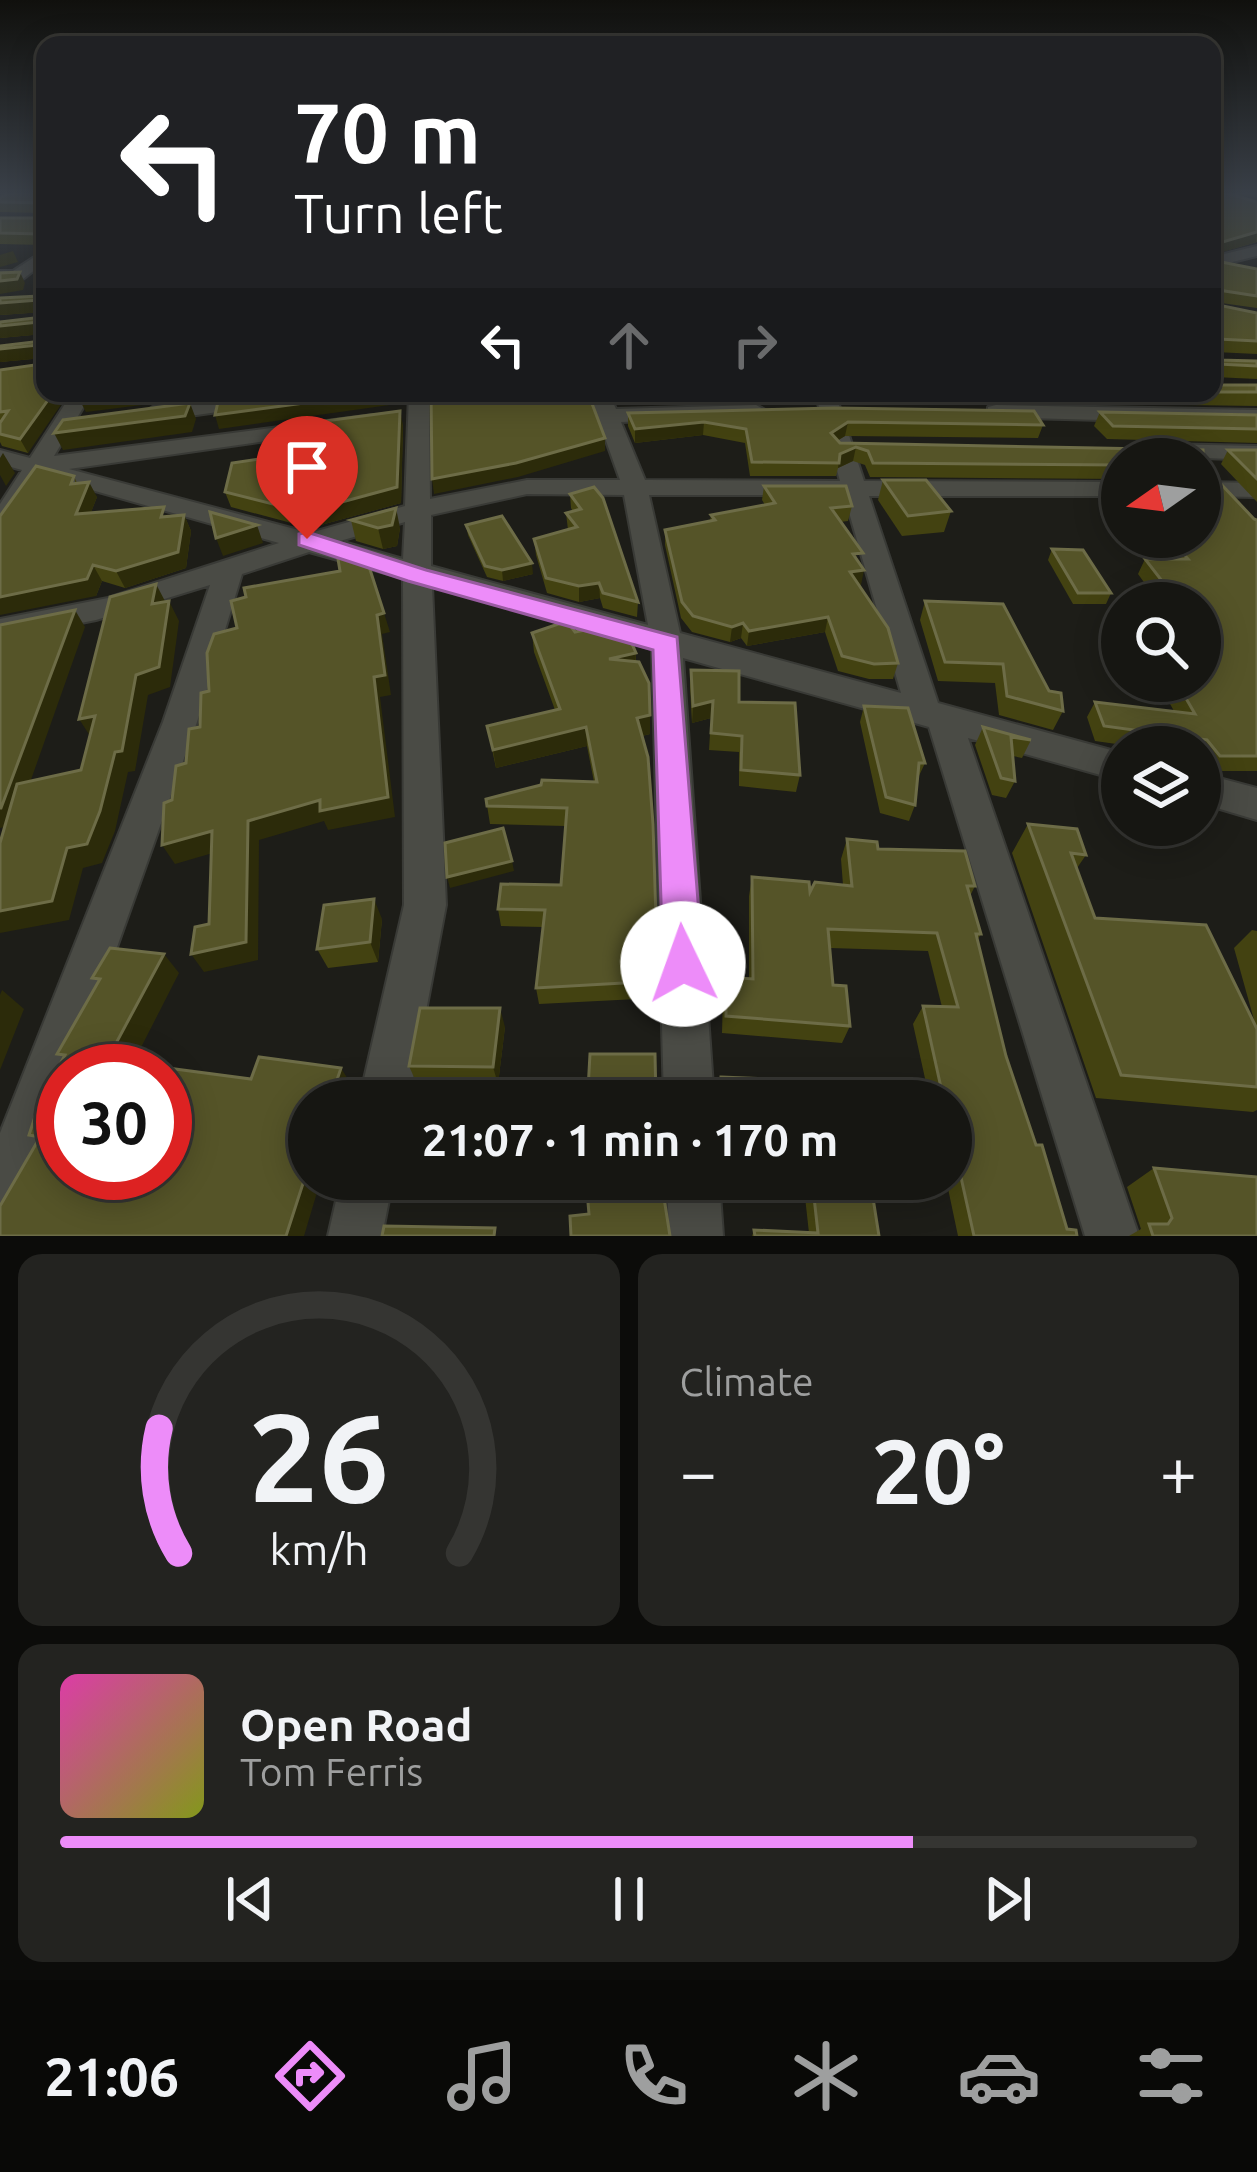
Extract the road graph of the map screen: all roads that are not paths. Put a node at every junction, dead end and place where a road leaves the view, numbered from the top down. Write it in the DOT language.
graph roads {
  1 [pos="1257,251"];
  2 [pos="22,253"];
  3 [pos="36,254"];
  4 [pos="36,260"];
  5 [pos="1221,260"];
  6 [pos="36,273"];
  7 [pos="6,277"];
  8 [pos="79,402"];
  9 [pos="246,402"];
  10 [pos="1144,402"];
  11 [pos="419,403"];
  12 [pos="602,404"];
  13 [pos="822,407"];
  14 [pos="970,412"];
  15 [pos="1154,413"];
  16 [pos="1257,417"];
  17 [pos="128,418"];
  18 [pos="1177,438"];
  19 [pos="1257,453"];
  20 [pos="1221,456"];
  21 [pos="0,457"];
  22 [pos="36,466"];
  23 [pos="0,471"];
  24 [pos="635,486"];
  25 [pos="1101,489"];
  26 [pos="1221,489"];
  27 [pos="856,490"];
  28 [pos="1257,490"];
  29 [pos="1221,496"];
  30 [pos="417,510"];
  31 [pos="0,524"];
  32 [pos="1257,524"];
  33 [pos="307,539"];
  34 [pos="230,567"];
  35 [pos="417,576"];
  36 [pos="0,629"];
  37 [pos="667,644"];
  38 [pos="934,716"];
  39 [pos="1101,761"];
  40 [pos="1221,794"];
  41 [pos="1257,804"];
  42 [pos="388,1080"];
  43 [pos="688,1080"];
  44 [pos="0,1200"];
  45 [pos="364,1200"];
  46 [pos="694,1200"];
  47 [pos="356,1236"];
  48 [pos="696,1236"];
  49 [pos="1112,1236"];
  1 -- 5 [label="street"];
  2 -- 3 [label="street"];
  4 -- 7 [label="street"];
  6 -- 7 [label="street"];
  8 -- 22 [label="street"];
  9 -- 17 [label="street"];
  10 -- 15 [label="street"];
  11 -- 22 [label="street"];
  11 -- 30 [label="street"];
  12 -- 13 [label="street"];
  12 -- 24 [label="street"];
  13 -- 27 [label="street"];
  14 -- 15 [label="street"];
  15 -- 16 [label="street"];
  15 -- 18 [label="street"];
  19 -- 20 [label="street"];
  21 -- 22 [label="street"];
  22 -- 23 [label="street"];
  22 -- 31 [label="street"];
  22 -- 33 [label="street"];
  24 -- 27 [label="street"];
  24 -- 30 [label="street"];
  24 -- 37 [label="street"];
  25 -- 27 [label="street"];
  26 -- 28 [label="street"];
  27 -- 38 [label="street"];
  29 -- 32 [label="street"];
  30 -- 33 [label="street"];
  30 -- 35 [label="street"];
  33 -- 34 [label="street"];
  33 -- 35 [label="street"];
  34 -- 36 [label="street"];
  34 -- 44 [label="street"];
  35 -- 37 [label="street"];
  35 -- 42 [label="street"];
  37 -- 38 [label="street"];
  37 -- 43 [label="street"];
  38 -- 39 [label="street"];
  38 -- 49 [label="street"];
  40 -- 41 [label="street"];
  45 -- 47 [label="street"];
  46 -- 48 [label="street"];
}
